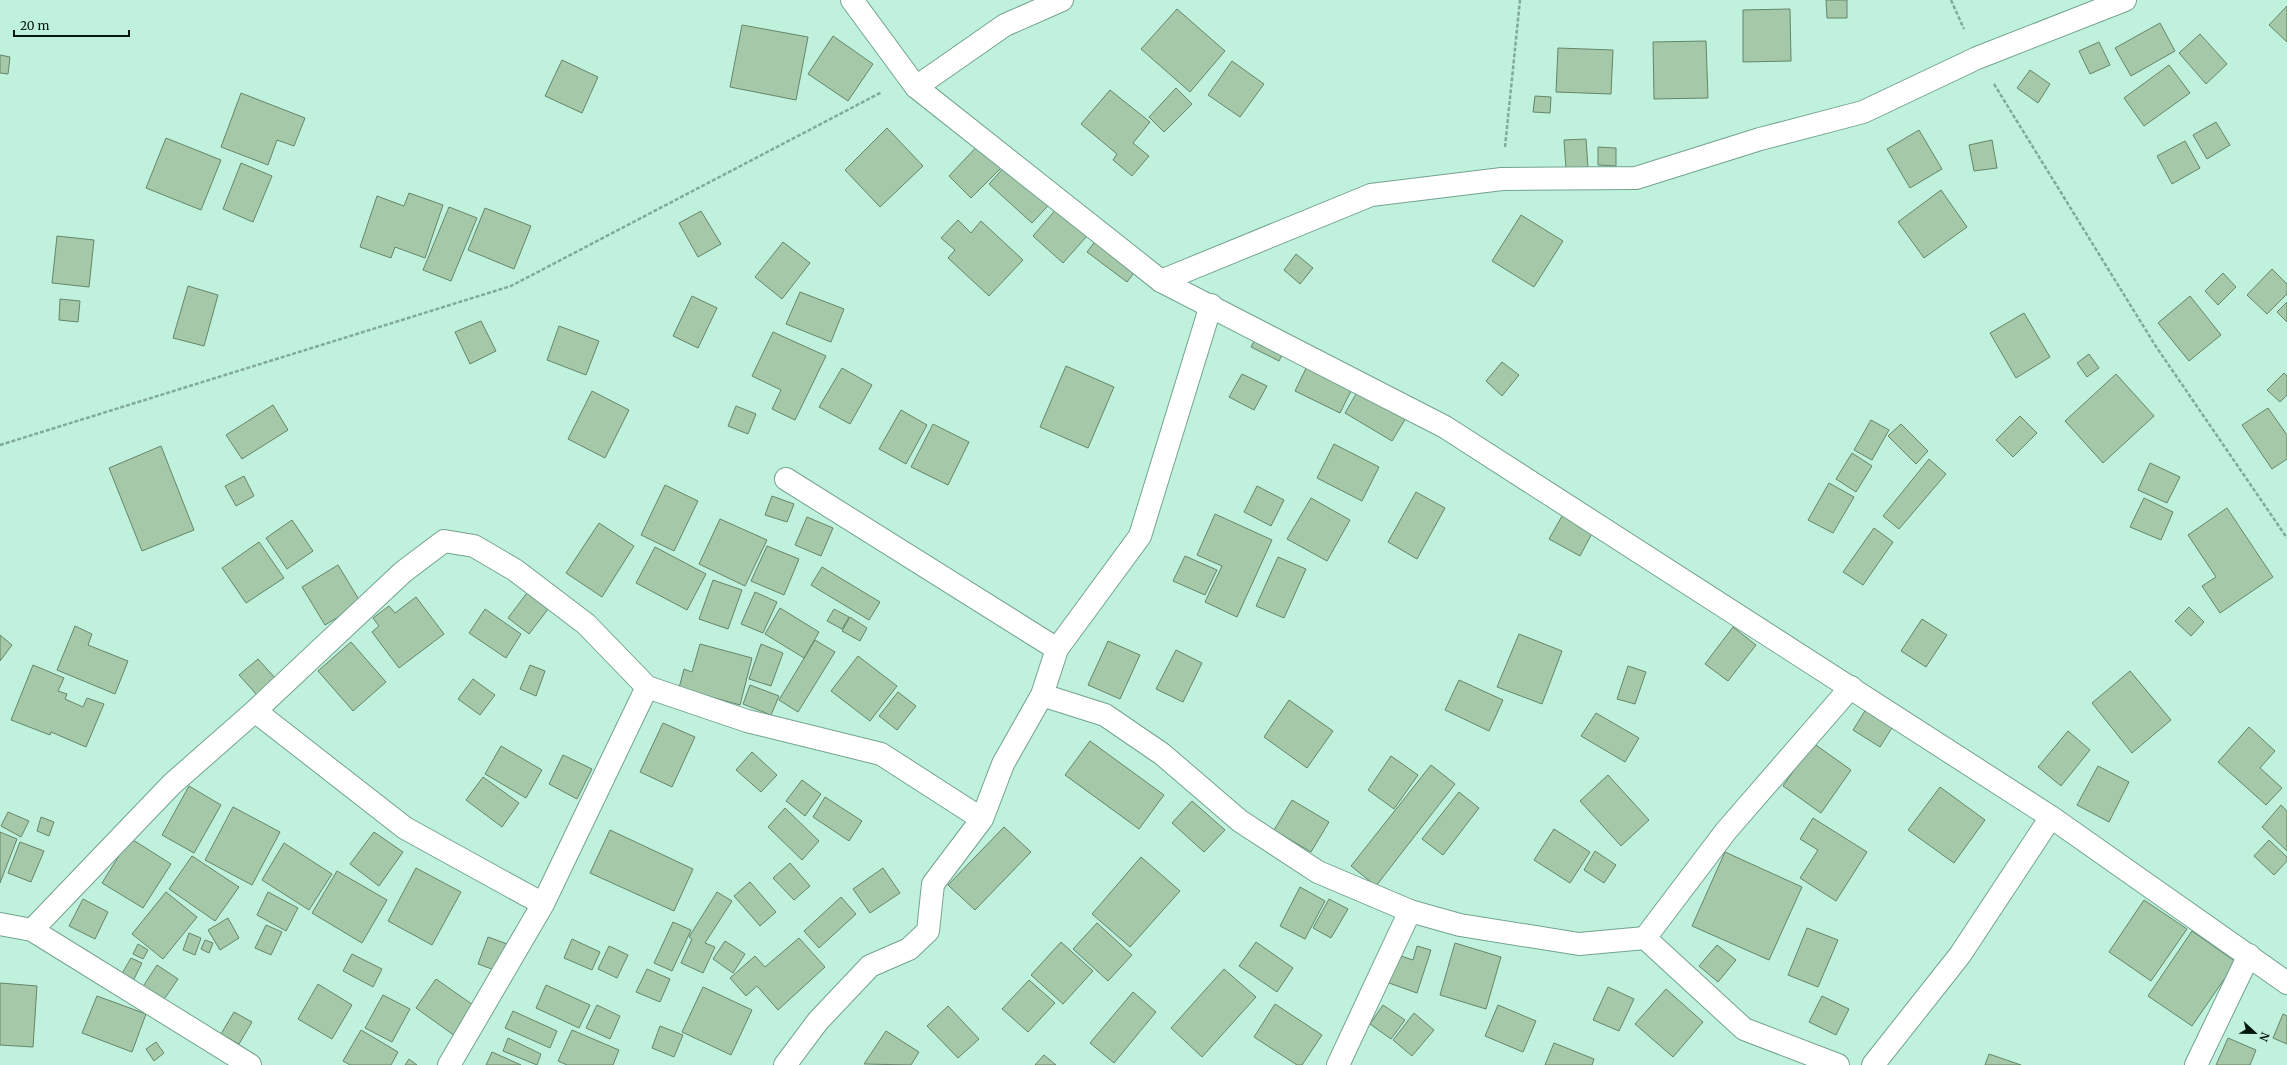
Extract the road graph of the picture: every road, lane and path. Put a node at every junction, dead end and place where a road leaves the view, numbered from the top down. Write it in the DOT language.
graph roads {
  1 [pos="852,0"];
  2 [pos="1062,0"];
  3 [pos="1520,0"];
  4 [pos="1951,0"];
  5 [pos="2126,0"];
  6 [pos="1977,58"];
  7 [pos="916,86"];
  8 [pos="1502,179"];
  9 [pos="1161,281"];
  10 [pos="1210,305"];
  11 [pos="0,444"];
  12 [pos="786,479"];
  13 [pos="2287,538"];
  14 [pos="1057,649"];
  15 [pos="1851,686"];
  16 [pos="647,687"];
  17 [pos="1042,695"];
  18 [pos="255,711"];
  19 [pos="2051,817"];
  20 [pos="982,819"];
  21 [pos="543,904"];
  22 [pos="1410,911"];
  23 [pos="0,924"];
  24 [pos="32,930"];
  25 [pos="1645,938"];
  26 [pos="2249,955"];
  27 [pos="2287,983"];
  28 [pos="237,1062"];
  29 [pos="449,1065"];
  30 [pos="785,1065"];
  31 [pos="1338,1065"];
  32 [pos="1838,1065"];
  33 [pos="1873,1065"];
  34 [pos="2196,1065"];
  1 -- 7 [label="street"];
  2 -- 7 [label="street"];
  3 -- 8 [label="path"];
  4 -- 6 [label="path"];
  5 -- 6 [label="street"];
  6 -- 8 [label="street"];
  6 -- 13 [label="path"];
  7 -- 9 [label="street"];
  7 -- 11 [label="path"];
  8 -- 9 [label="street"];
  9 -- 10 [label="street"];
  10 -- 14 [label="street"];
  10 -- 15 [label="street"];
  12 -- 14 [label="street"];
  14 -- 17 [label="street"];
  15 -- 19 [label="street"];
  15 -- 25 [label="street"];
  16 -- 18 [label="street"];
  16 -- 20 [label="street"];
  16 -- 21 [label="street"];
  17 -- 20 [label="street"];
  17 -- 22 [label="street"];
  18 -- 21 [label="street"];
  18 -- 24 [label="street"];
  19 -- 26 [label="street"];
  19 -- 33 [label="street"];
  20 -- 30 [label="street"];
  21 -- 29 [label="street"];
  22 -- 25 [label="street"];
  22 -- 31 [label="street"];
  23 -- 24 [label="street"];
  24 -- 28 [label="street"];
  25 -- 32 [label="street"];
  26 -- 27 [label="street"];
  26 -- 34 [label="street"];
}
